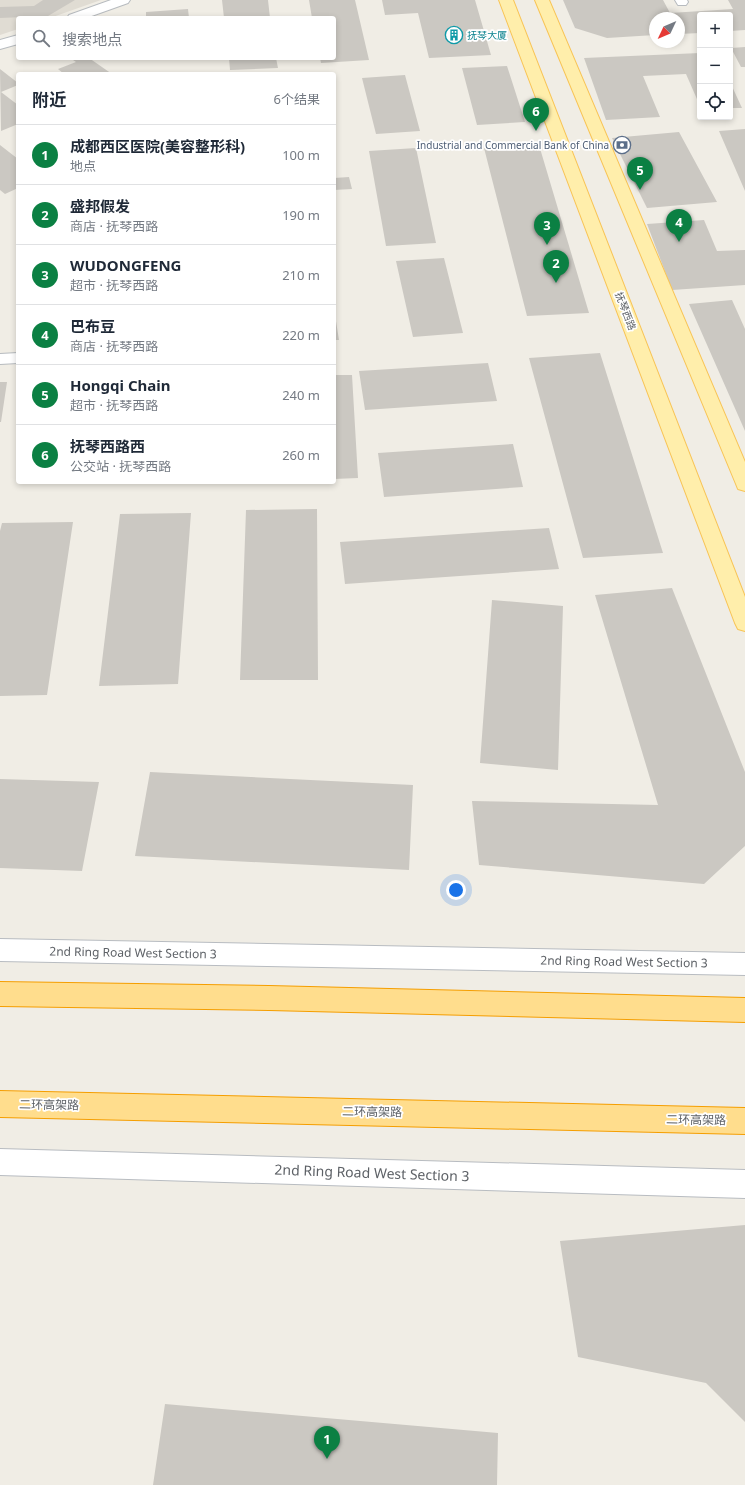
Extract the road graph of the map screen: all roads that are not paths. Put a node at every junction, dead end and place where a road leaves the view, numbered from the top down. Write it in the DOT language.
graph roads {
  1 [pos="123,0"];
  2 [pos="506,0"];
  3 [pos="542,0"];
  4 [pos="79,16"];
  5 [pos="16,40"];
  6 [pos="0,45"];
  7 [pos="16,358"];
  8 [pos="0,359"];
  9 [pos="745,484"];
  10 [pos="745,623"];
  11 [pos="0,950"];
  12 [pos="745,964"];
  13 [pos="0,994"];
  14 [pos="745,1010"];
  15 [pos="0,1104"];
  16 [pos="745,1121"];
  17 [pos="0,1162"];
  18 [pos="745,1184"];
  1 -- 4 [label="main road"];
  2 -- 10 [label="main road, 抚琴西路"];
  3 -- 9 [label="main road"];
  5 -- 6 [label="main road"];
  7 -- 8 [label="lane"];
  11 -- 12 [label="main road, 2nd Ring Road West Section 3"];
  13 -- 14 [label="highway"];
  15 -- 16 [label="highway, 二环高架路"];
  17 -- 18 [label="main road, 2nd Ring Road West Section 3"];
}
